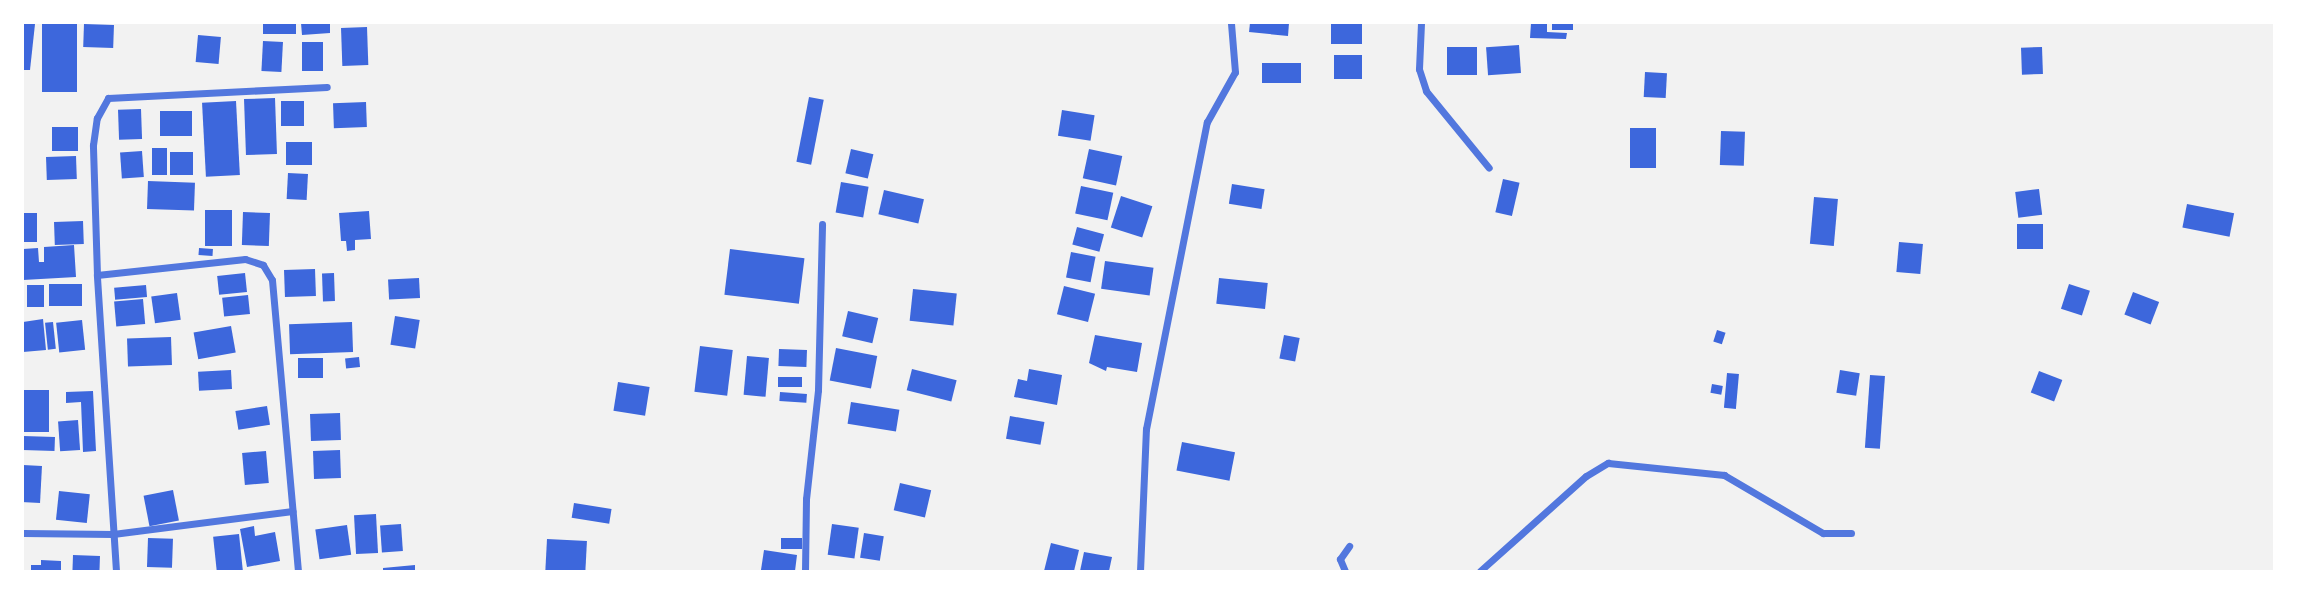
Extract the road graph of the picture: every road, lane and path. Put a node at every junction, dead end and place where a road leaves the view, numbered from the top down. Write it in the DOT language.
graph roads {
  1 [pos="1231,23"];
  2 [pos="1422,23"];
  3 [pos="327,87"];
  4 [pos="1489,168"];
  5 [pos="822,224"];
  6 [pos="97,275"];
  7 [pos="293,511"];
  8 [pos="23,533"];
  9 [pos="1851,533"];
  10 [pos="113,534"];
  11 [pos="1349,546"];
  12 [pos="117,571"];
  13 [pos="298,571"];
  14 [pos="805,571"];
  15 [pos="1140,571"];
  16 [pos="1345,571"];
  17 [pos="1480,571"];
  1 -- 15 [label="street"];
  2 -- 4 [label="street"];
  3 -- 6 [label="street"];
  5 -- 14 [label="street"];
  6 -- 7 [label="street"];
  6 -- 10 [label="street"];
  7 -- 10 [label="street"];
  7 -- 13 [label="street"];
  8 -- 10 [label="street"];
  9 -- 17 [label="street"];
  10 -- 12 [label="street"];
  11 -- 16 [label="street"];
}
